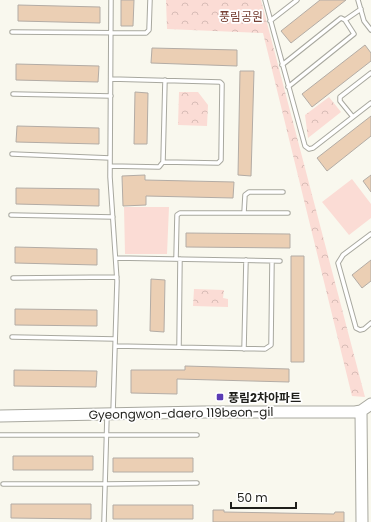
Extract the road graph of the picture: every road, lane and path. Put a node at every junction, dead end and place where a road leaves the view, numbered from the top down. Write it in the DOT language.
graph roads {
  1 [pos="112,0"];
  2 [pos="150,0"];
  3 [pos="265,0"];
  4 [pos="297,0"];
  5 [pos="358,0"];
  6 [pos="361,9"];
  7 [pos="345,20"];
  8 [pos="270,21"];
  9 [pos="371,30"];
  10 [pos="12,32"];
  11 [pos="111,33"];
  12 [pos="282,64"];
  13 [pos="371,73"];
  14 [pos="111,78"];
  15 [pos="165,80"];
  16 [pos="288,87"];
  17 [pos="13,94"];
  18 [pos="111,96"];
  19 [pos="371,103"];
  20 [pos="352,117"];
  21 [pos="12,154"];
  22 [pos="110,158"];
  23 [pos="163,162"];
  24 [pos="110,166"];
  25 [pos="283,192"];
  26 [pos="244,213"];
  27 [pos="288,213"];
  28 [pos="11,215"];
  29 [pos="113,217"];
  30 [pos="371,234"];
  31 [pos="116,258"];
  32 [pos="178,259"];
  33 [pos="246,260"];
  34 [pos="272,261"];
  35 [pos="280,261"];
  36 [pos="117,277"];
  37 [pos="13,278"];
  38 [pos="371,323"];
  39 [pos="12,337"];
  40 [pos="115,339"];
  41 [pos="115,346"];
  42 [pos="179,348"];
  43 [pos="244,349"];
  44 [pos="371,404"];
  45 [pos="361,411"];
  46 [pos="110,414"];
  47 [pos="0,416"];
  48 [pos="0,435"];
  49 [pos="197,435"];
  50 [pos="106,436"];
  51 [pos="197,482"];
  52 [pos="3,484"];
  53 [pos="105,484"];
  54 [pos="104,522"];
  55 [pos="362,522"];
  1 -- 11 [label="lane"];
  2 -- 11 [label="lane"];
  3 -- 8 [label="lane"];
  4 -- 8 [label="lane"];
  5 -- 6 [label="lane"];
  6 -- 7 [label="lane"];
  6 -- 9 [label="lane"];
  7 -- 12 [label="lane"];
  7 -- 16 [label="lane"];
  8 -- 12 [label="lane"];
  10 -- 11 [label="lane"];
  11 -- 14 [label="lane"];
  12 -- 16 [label="lane"];
  13 -- 20 [label="lane"];
  14 -- 15 [label="lane"];
  14 -- 18 [label="lane"];
  15 -- 23 [label="lane"];
  15 -- 23 [label="lane"];
  16 -- 20 [label="lane"];
  17 -- 18 [label="lane"];
  18 -- 22 [label="lane"];
  19 -- 20 [label="lane"];
  21 -- 22 [label="lane"];
  22 -- 24 [label="lane"];
  23 -- 24 [label="lane"];
  24 -- 29 [label="lane"];
  25 -- 26 [label="lane"];
  26 -- 27 [label="lane"];
  26 -- 32 [label="lane"];
  28 -- 29 [label="lane"];
  29 -- 31 [label="lane"];
  30 -- 38 [label="lane"];
  31 -- 32 [label="lane"];
  31 -- 36 [label="lane"];
  32 -- 33 [label="lane"];
  32 -- 42 [label="lane"];
  33 -- 34 [label="lane"];
  33 -- 43 [label="lane"];
  34 -- 35 [label="lane"];
  34 -- 43 [label="lane"];
  36 -- 37 [label="lane"];
  36 -- 40 [label="lane"];
  39 -- 40 [label="lane"];
  40 -- 41 [label="lane"];
  41 -- 42 [label="lane"];
  41 -- 46 [label="lane"];
  42 -- 43 [label="lane"];
  44 -- 45 [label="street"];
  45 -- 46 [label="street, Gyeongwon-daero 119beon-gil"];
  45 -- 55 [label="street"];
  46 -- 47 [label="street, Gyeongwon-daero 119beon-gil"];
  46 -- 50 [label="lane"];
  48 -- 50 [label="lane"];
  49 -- 50 [label="lane"];
  50 -- 53 [label="lane"];
  51 -- 53 [label="lane"];
  52 -- 53 [label="lane"];
  53 -- 54 [label="lane"];
}
